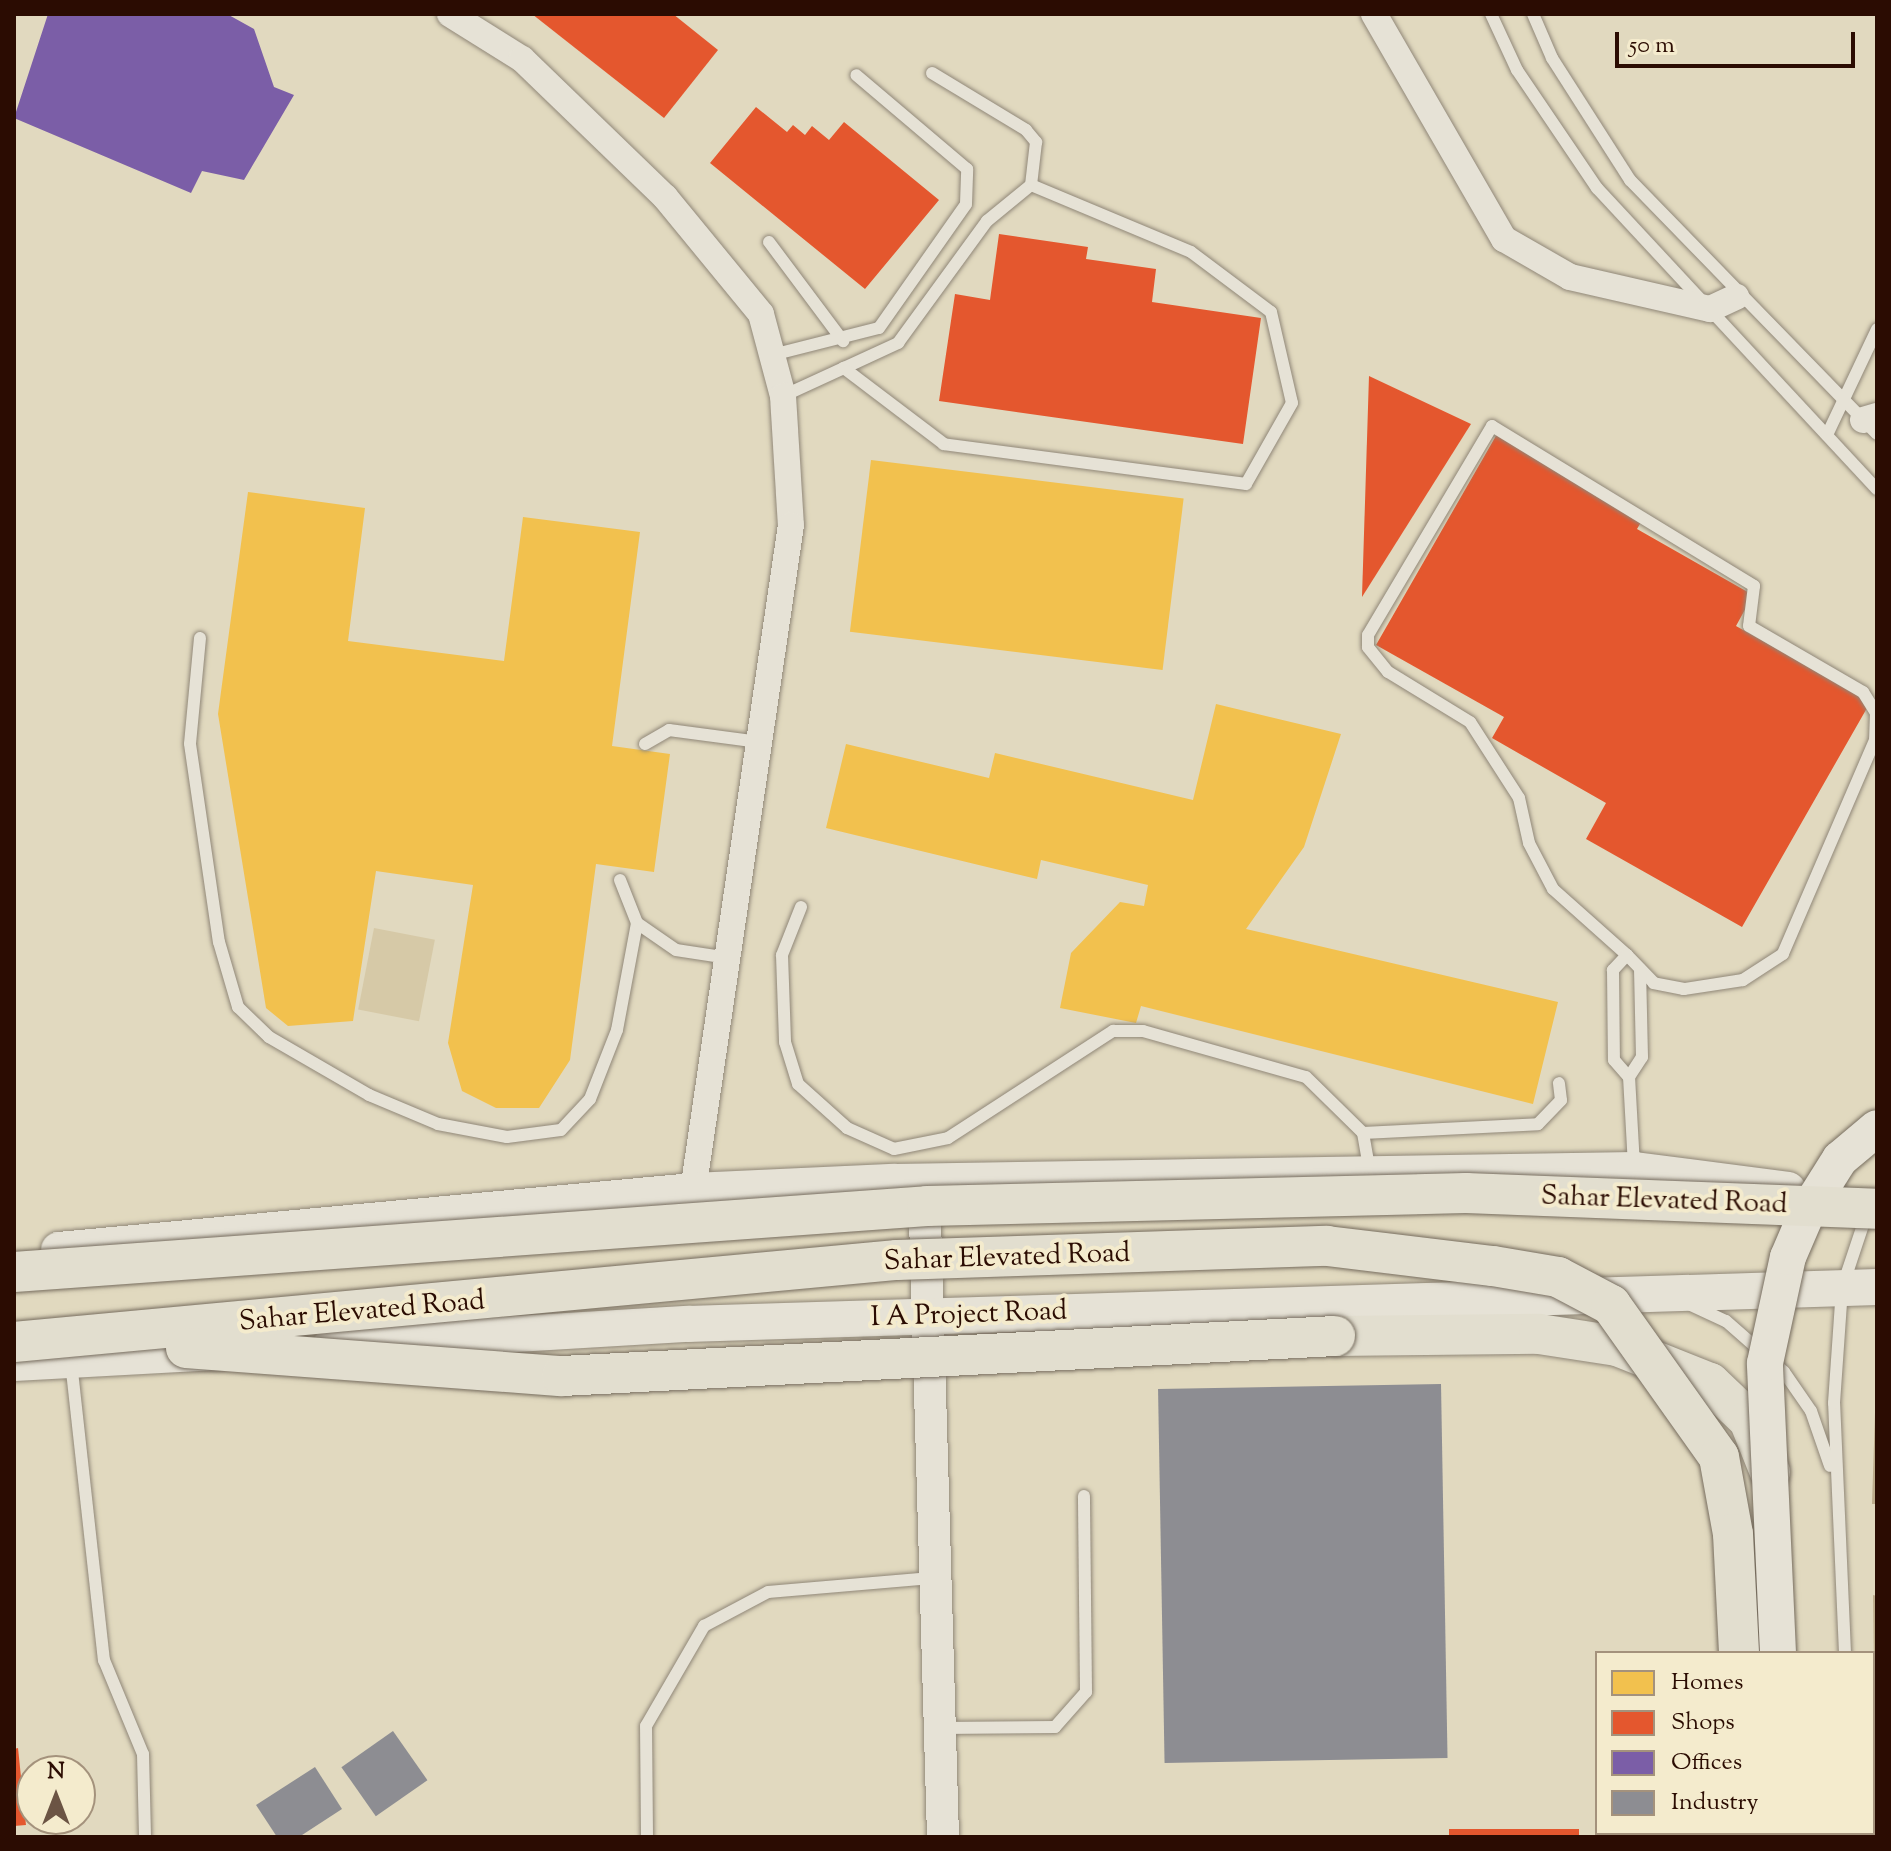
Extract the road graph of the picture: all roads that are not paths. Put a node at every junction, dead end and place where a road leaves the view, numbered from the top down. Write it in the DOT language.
graph roads {
  1 [pos="450,14"];
  2 [pos="1374,14"];
  3 [pos="1491,14"];
  4 [pos="1533,14"];
  5 [pos="932,73"];
  6 [pos="856,75"];
  7 [pos="1031,185"];
  8 [pos="769,242"];
  9 [pos="1736,297"];
  10 [pos="1710,309"];
  11 [pos="1877,329"];
  12 [pos="843,341"];
  13 [pos="771,355"];
  14 [pos="844,368"];
  15 [pos="783,396"];
  16 [pos="1865,418"];
  17 [pos="1827,435"];
  18 [pos="1877,489"];
  19 [pos="200,638"];
  20 [pos="759,742"];
  21 [pos="645,744"];
  22 [pos="620,880"];
  23 [pos="801,907"];
  24 [pos="637,923"];
  25 [pos="1627,955"];
  26 [pos="731,959"];
  27 [pos="1640,969"];
  28 [pos="1629,1077"];
  29 [pos="1559,1083"];
  30 [pos="1877,1128"];
  31 [pos="1363,1133"];
  32 [pos="1635,1170"];
  33 [pos="905,1171"];
  34 [pos="1371,1174"];
  35 [pos="693,1191"];
  36 [pos="1876,1203"];
  37 [pos="14,1255"];
  38 [pos="14,1272"];
  39 [pos="1859,1287"];
  40 [pos="1673,1298"];
  41 [pos="922,1316"];
  42 [pos="14,1342"];
  43 [pos="74,1350"];
  44 [pos="14,1363"];
  45 [pos="1834,1476"];
  46 [pos="1084,1496"];
  47 [pos="931,1578"];
  48 [pos="1739,1651"];
  49 [pos="1778,1651"];
  50 [pos="1793,1651"];
  51 [pos="1845,1651"];
  52 [pos="938,1728"];
  53 [pos="145,1837"];
  54 [pos="647,1837"];
  55 [pos="943,1837"];
  1 -- 13 [label="street"];
  2 -- 10 [label="street"];
  3 -- 10 [label="lane"];
  4 -- 9 [label="lane"];
  5 -- 7 [label="lane"];
  6 -- 12 [label="lane"];
  7 -- 14 [label="lane"];
  7 -- 14 [label="lane"];
  8 -- 12 [label="lane"];
  9 -- 10 [label="street"];
  9 -- 16 [label="lane"];
  10 -- 17 [label="lane"];
  11 -- 16 [label="lane"];
  12 -- 13 [label="lane"];
  13 -- 15 [label="street"];
  14 -- 15 [label="lane"];
  15 -- 20 [label="street"];
  16 -- 17 [label="lane"];
  17 -- 18 [label="lane"];
  19 -- 24 [label="lane"];
  20 -- 21 [label="lane"];
  20 -- 26 [label="street"];
  22 -- 24 [label="lane"];
  23 -- 33 [label="lane"];
  24 -- 26 [label="lane"];
  25 -- 27 [label="lane"];
  25 -- 27 [label="lane"];
  25 -- 28 [label="lane"];
  26 -- 35 [label="street"];
  27 -- 28 [label="lane"];
  28 -- 32 [label="lane"];
  29 -- 31 [label="lane"];
  30 -- 49 [label="main road, bridge"];
  31 -- 33 [label="lane"];
  31 -- 34 [label="lane"];
  32 -- 34 [label="main road"];
  32 -- 36 [label="main road"];
  33 -- 34 [label="main road"];
  33 -- 35 [label="main road"];
  33 -- 41 [label="street"];
  35 -- 37 [label="main road"];
  36 -- 38 [label="main road, Sahar Elevated Road, bridge"];
  36 -- 39 [label="lane"];
  39 -- 40 [label="main road"];
  39 -- 45 [label="lane"];
  40 -- 41 [label="main road, I A Project Road"];
  40 -- 45 [label="lane, I A Project Road"];
  41 -- 43 [label="main road, I A Project Road"];
  41 -- 47 [label="street"];
  42 -- 43 [label="main road, Sahar Elevated Road, bridge"];
  43 -- 44 [label="main road, I A Project Road"];
  43 -- 48 [label="main road, Sahar Elevated Road, bridge"];
  43 -- 50 [label="main road, bridge"];
  43 -- 53 [label="lane"];
  45 -- 51 [label="lane"];
  46 -- 52 [label="lane"];
  47 -- 52 [label="street"];
  47 -- 54 [label="lane"];
  52 -- 55 [label="street"];
}
